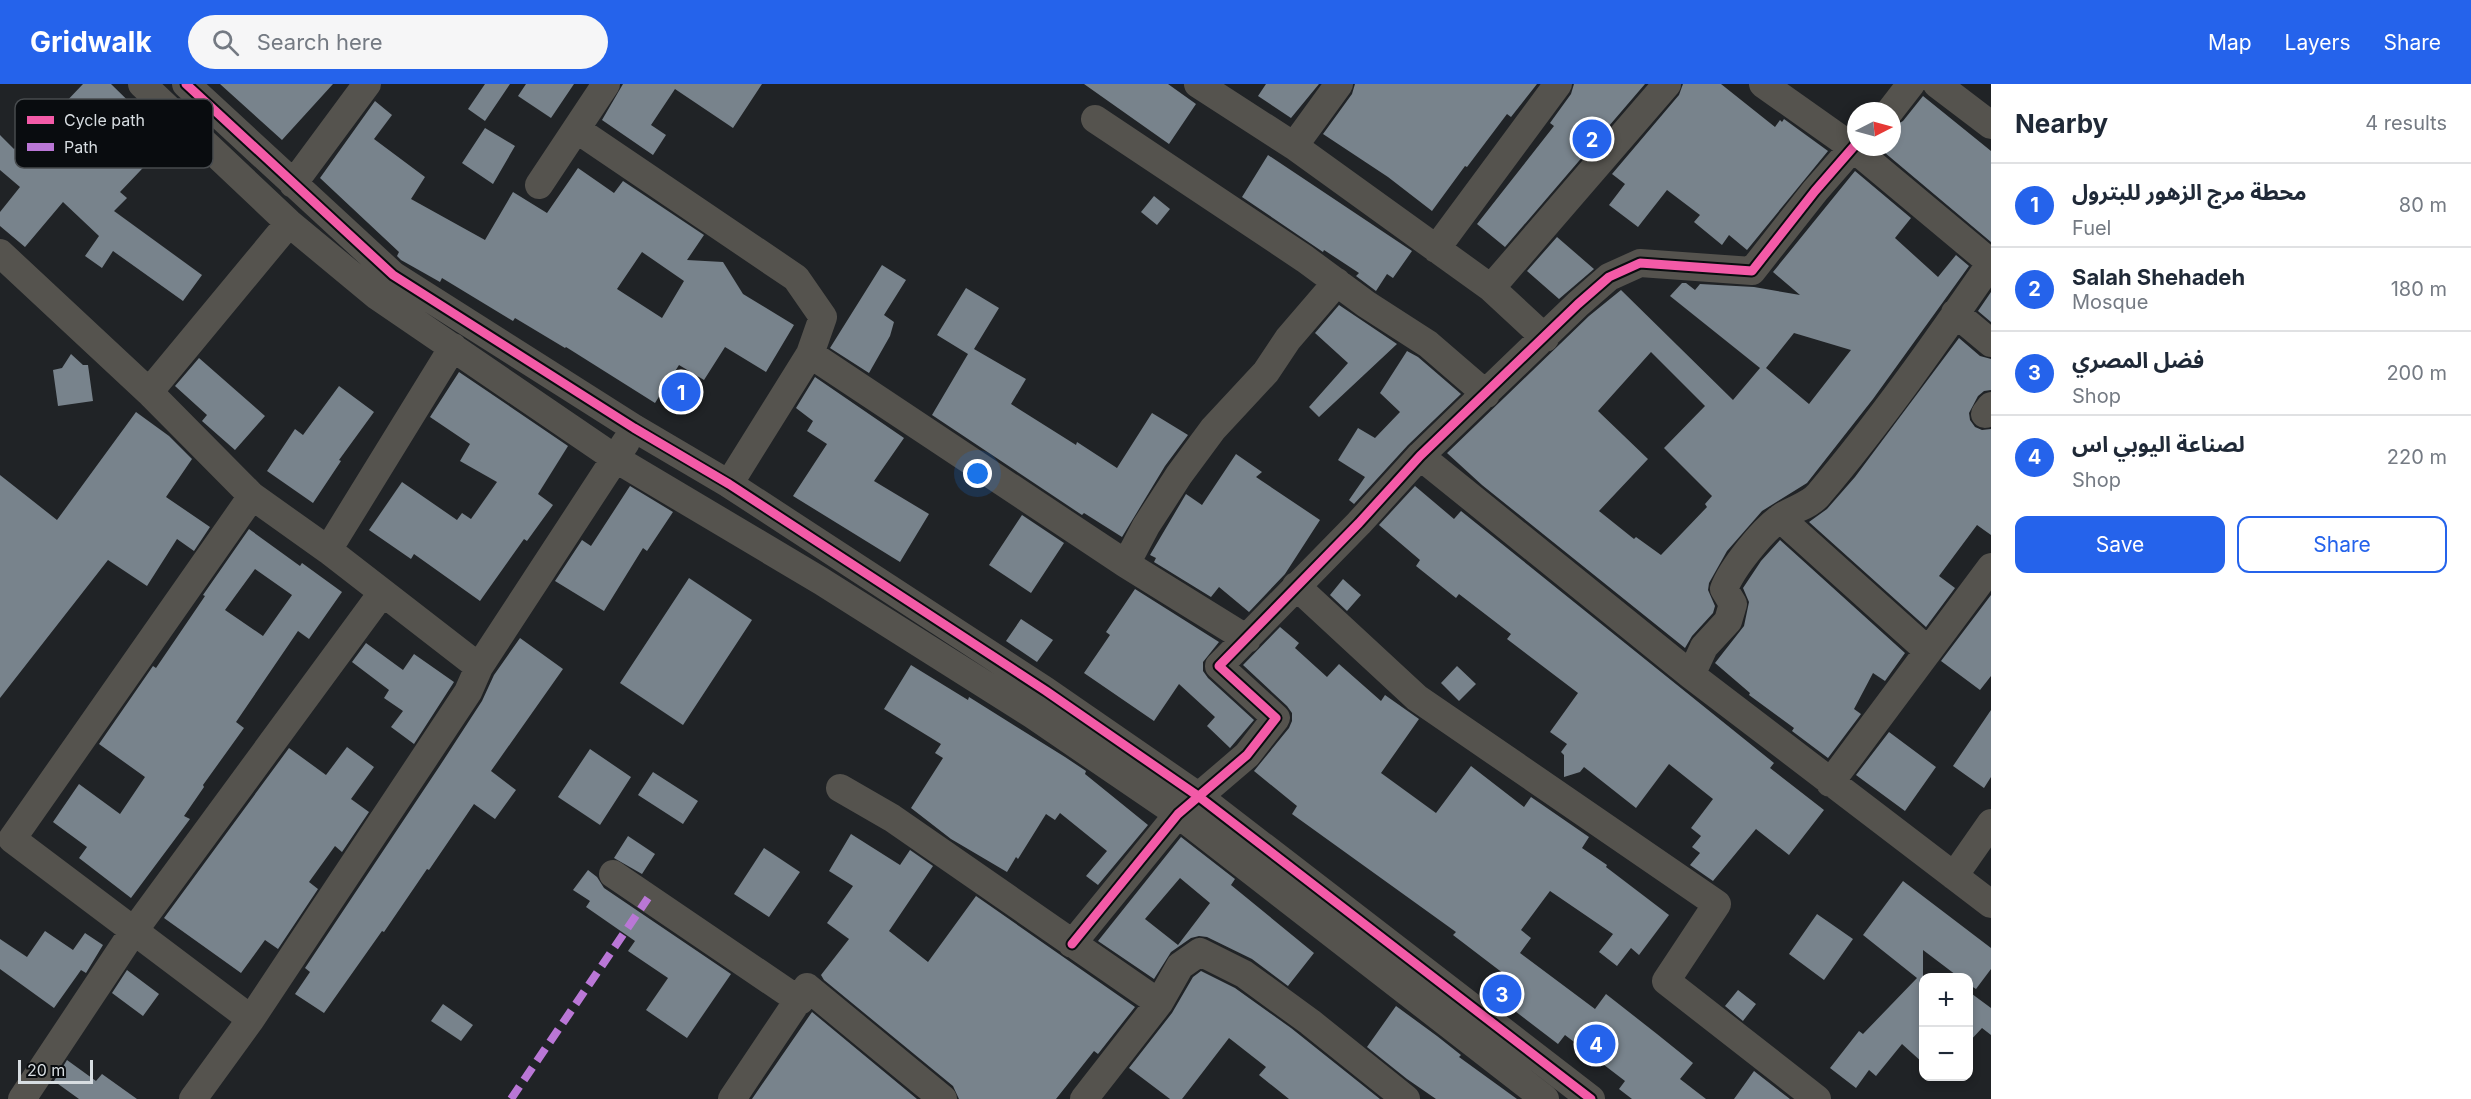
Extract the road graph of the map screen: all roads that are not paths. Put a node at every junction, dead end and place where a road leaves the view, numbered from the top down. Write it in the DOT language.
graph roads {
  1 [pos="142,84"];
  2 [pos="186,84"];
  3 [pos="367,84"];
  4 [pos="606,84"];
  5 [pos="1339,84"];
  6 [pos="1558,84"];
  7 [pos="1667,84"];
  8 [pos="1763,84"];
  9 [pos="1911,84"];
  10 [pos="1937,84"];
  11 [pos="1206,86"];
  12 [pos="158,99"];
  13 [pos="202,99"];
  14 [pos="1897,102"];
  15 [pos="213,109"];
  16 [pos="1095,119"];
  17 [pos="1991,125"];
  18 [pos="576,129"];
  19 [pos="1847,140"];
  20 [pos="1294,146"];
  21 [pos="213,151"];
  22 [pos="1847,154"];
  23 [pos="1867,156"];
  24 [pos="293,184"];
  25 [pos="539,184"];
  26 [pos="289,223"];
  27 [pos="1436,249"];
  28 [pos="0,253"];
  29 [pos="1991,263"];
  30 [pos="1337,282"];
  31 [pos="1491,288"];
  32 [pos="1955,313"];
  33 [pos="1545,338"];
  34 [pos="1991,343"];
  35 [pos="453,347"];
  36 [pos="810,354"];
  37 [pos="149,392"];
  38 [pos="1486,394"];
  39 [pos="634,428"];
  40 [pos="1420,456"];
  41 [pos="616,459"];
  42 [pos="729,484"];
  43 [pos="252,496"];
  44 [pos="1780,518"];
  45 [pos="328,550"];
  46 [pos="1126,564"];
  47 [pos="1991,567"];
  48 [pos="1296,586"];
  49 [pos="382,592"];
  50 [pos="1246,639"];
  51 [pos="1927,650"];
  52 [pos="479,667"];
  53 [pos="1691,675"];
  54 [pos="1830,783"];
  55 [pos="840,788"];
  56 [pos="1188,805"];
  57 [pos="1991,823"];
  58 [pos="613,874"];
  59 [pos="1954,876"];
  60 [pos="1991,904"];
  61 [pos="133,932"];
  62 [pos="1072,944"];
  63 [pos="800,1001"];
  64 [pos="1159,1003"];
  65 [pos="251,1019"];
  66 [pos="22,1099"];
  67 [pos="193,1099"];
  68 [pos="732,1099"];
  69 [pos="943,1099"];
  70 [pos="1084,1099"];
  71 [pos="1406,1099"];
  72 [pos="1545,1099"];
  73 [pos="1591,1099"];
  74 [pos="1817,1099"];
  1 -- 12 [label="street"];
  2 -- 13 [label="street"];
  3 -- 24 [label="street"];
  4 -- 18 [label="street"];
  5 -- 20 [label="street"];
  6 -- 27 [label="street"];
  7 -- 31 [label="street"];
  8 -- 19 [label="street"];
  9 -- 14 [label="street"];
  10 -- 17 [label="street"];
  11 -- 20 [label="street"];
  15 -- 24 [label="street"];
  16 -- 30 [label="street"];
  18 -- 25 [label="street"];
  18 -- 36 [label="street"];
  20 -- 27 [label="street"];
  21 -- 26 [label="street"];
  22 -- 33 [label="street"];
  23 -- 29 [label="street"];
  24 -- 39 [label="street"];
  26 -- 35 [label="street"];
  26 -- 37 [label="street"];
  27 -- 31 [label="street"];
  28 -- 37 [label="street"];
  29 -- 32 [label="street"];
  30 -- 38 [label="street"];
  30 -- 46 [label="street"];
  31 -- 33 [label="street"];
  32 -- 34 [label="street"];
  32 -- 44 [label="street"];
  33 -- 38 [label="street"];
  35 -- 41 [label="street"];
  35 -- 45 [label="street"];
  36 -- 42 [label="street"];
  36 -- 46 [label="street"];
  37 -- 43 [label="street"];
  38 -- 40 [label="street"];
  39 -- 41 [label="street"];
  39 -- 42 [label="street"];
  40 -- 48 [label="street"];
  40 -- 53 [label="street"];
  41 -- 52 [label="street"];
  41 -- 56 [label="street"];
  42 -- 56 [label="street"];
  43 -- 45 [label="street"];
  43 -- 61 [label="street"];
  44 -- 51 [label="street"];
  44 -- 53 [label="street"];
  45 -- 49 [label="street"];
  46 -- 50 [label="street"];
  47 -- 51 [label="street"];
  48 -- 50 [label="street"];
  48 -- 74 [label="street"];
  49 -- 52 [label="street"];
  49 -- 61 [label="street"];
  50 -- 56 [label="street"];
  51 -- 54 [label="street"];
  52 -- 65 [label="street"];
  53 -- 54 [label="street"];
  54 -- 59 [label="street"];
  55 -- 62 [label="street"];
  56 -- 62 [label="street"];
  56 -- 72 [label="street"];
  56 -- 73 [label="street"];
  57 -- 59 [label="street"];
  58 -- 63 [label="street"];
  59 -- 60 [label="street"];
  61 -- 65 [label="street"];
  61 -- 66 [label="street"];
  62 -- 64 [label="street"];
  63 -- 68 [label="street"];
  63 -- 69 [label="street"];
  64 -- 70 [label="street"];
  64 -- 71 [label="street"];
  65 -- 67 [label="street"];
}
